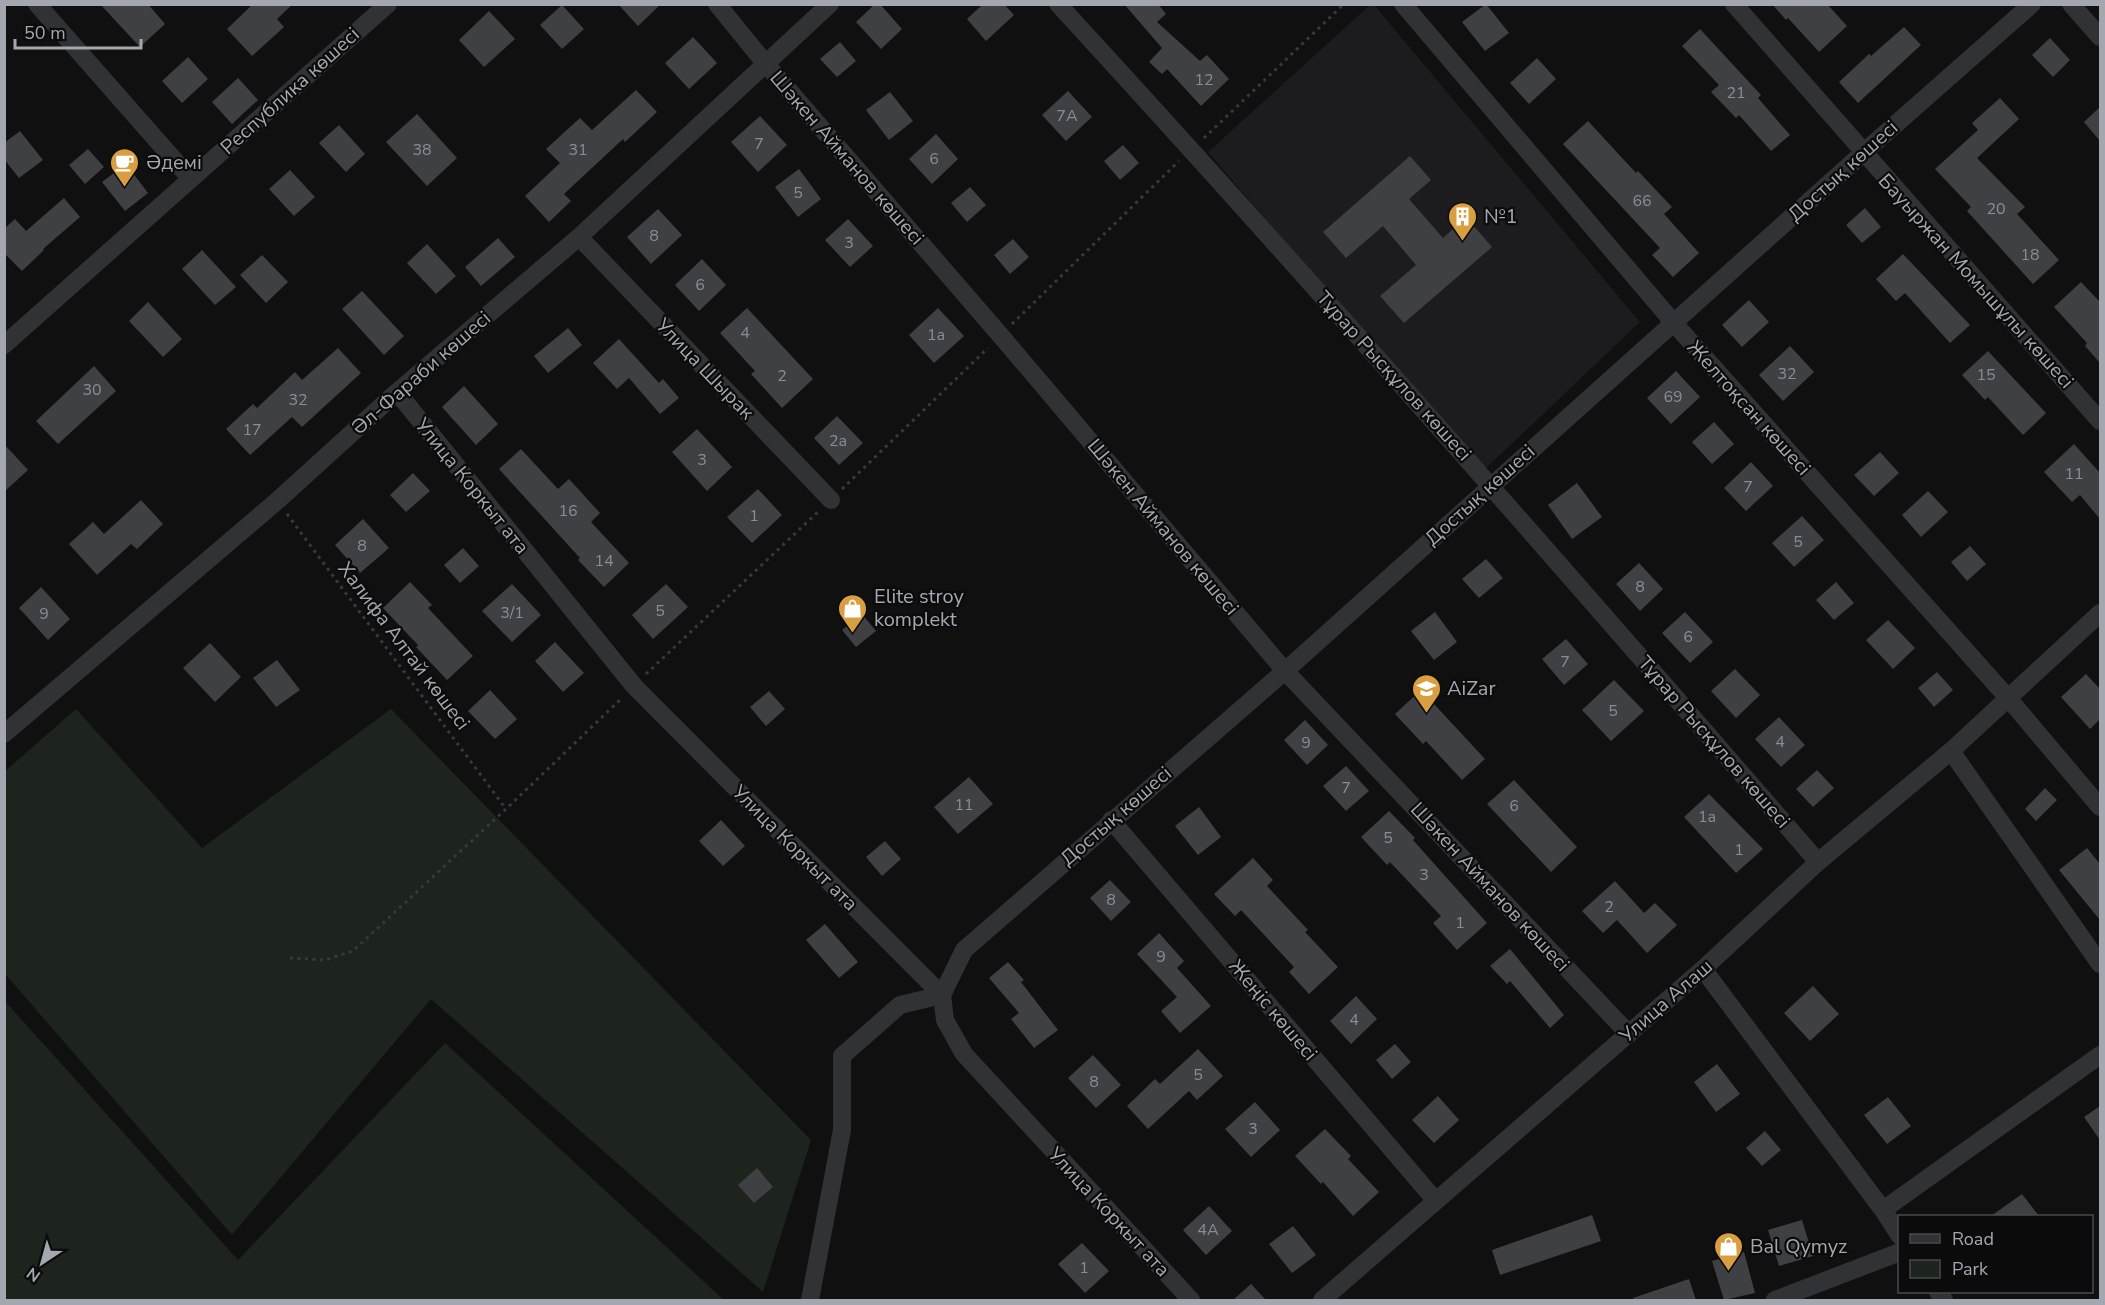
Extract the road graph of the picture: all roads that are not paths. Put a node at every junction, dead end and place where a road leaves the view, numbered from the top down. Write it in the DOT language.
graph roads {
  1 [pos="37,4"];
  2 [pos="388,4"];
  3 [pos="717,4"];
  4 [pos="830,4"];
  5 [pos="1058,4"];
  6 [pos="1403,4"];
  7 [pos="1734,4"];
  8 [pos="2032,4"];
  9 [pos="2071,4"];
  10 [pos="2100,38"];
  11 [pos="765,63"];
  12 [pos="1863,153"];
  13 [pos="191,178"];
  14 [pos="579,237"];
  15 [pos="1673,322"];
  16 [pos="4,345"];
  17 [pos="397,392"];
  18 [pos="2100,421"];
  19 [pos="1491,485"];
  20 [pos="831,500"];
  21 [pos="2100,613"];
  22 [pos="1285,670"];
  23 [pos="2008,698"];
  24 [pos="4,734"];
  25 [pos="1951,751"];
  26 [pos="2100,807"];
  27 [pos="1111,820"];
  28 [pos="1818,862"];
  29 [pos="2100,964"];
  30 [pos="1703,969"];
  31 [pos="942,995"];
  32 [pos="1629,1034"];
  33 [pos="2100,1055"];
  34 [pos="1435,1200"];
  35 [pos="1883,1210"];
  36 [pos="1898,1234"];
  37 [pos="1898,1252"];
  38 [pos="810,1300"];
  39 [pos="1191,1300"];
  40 [pos="1322,1300"];
  41 [pos="1775,1300"];
  1 -- 13 [label="street"];
  2 -- 13 [label="street, Республика көшесі"];
  3 -- 11 [label="street, Шәкен Айманов көшесі"];
  4 -- 11 [label="street, Әл-Фараби көшесі"];
  5 -- 19 [label="street, Тұрар Рысқұлов көшесі"];
  6 -- 15 [label="street, Желтоқсан көшесі"];
  7 -- 12 [label="street, Бауыржан Момышұлы көшесі"];
  8 -- 12 [label="street, Достық көшесі"];
  9 -- 10 [label="street"];
  11 -- 14 [label="street, Әл-Фараби көшесі"];
  11 -- 22 [label="street, Шәкен Айманов көшесі"];
  12 -- 15 [label="street, Достық көшесі"];
  12 -- 18 [label="street, Бауыржан Момышұлы көшесі"];
  13 -- 16 [label="street, Республика көшесі"];
  14 -- 17 [label="street, Әл-Фараби көшесі"];
  14 -- 20 [label="street, Улица Шырак"];
  15 -- 19 [label="street, Достық көшесі"];
  15 -- 23 [label="street, Желтоқсан көшесі"];
  17 -- 24 [label="street, Әл-Фараби көшесі"];
  17 -- 31 [label="street, Улица Коркыт ата"];
  19 -- 22 [label="street, Достық көшесі"];
  19 -- 28 [label="street, Тұрар Рысқұлов көшесі"];
  21 -- 23 [label="street, Улица Алаш"];
  22 -- 27 [label="street, Достық көшесі"];
  22 -- 32 [label="street, Шәкен Айманов көшесі"];
  23 -- 25 [label="street, Улица Алаш"];
  23 -- 26 [label="street, Желтоқсан көшесі"];
  25 -- 28 [label="street, Улица Алаш"];
  25 -- 29 [label="street"];
  27 -- 31 [label="street, Достық көшесі"];
  27 -- 34 [label="street, Жеңіс көшесі"];
  28 -- 30 [label="street, Улица Алаш"];
  30 -- 32 [label="street, Улица Алаш"];
  30 -- 35 [label="street"];
  31 -- 38 [label="street"];
  31 -- 39 [label="street, Улица Коркыт ата"];
  32 -- 34 [label="street, Улица Алаш"];
  33 -- 35 [label="street"];
  34 -- 40 [label="street, Улица Алаш"];
  35 -- 36 [label="street"];
  37 -- 41 [label="street"];
}
